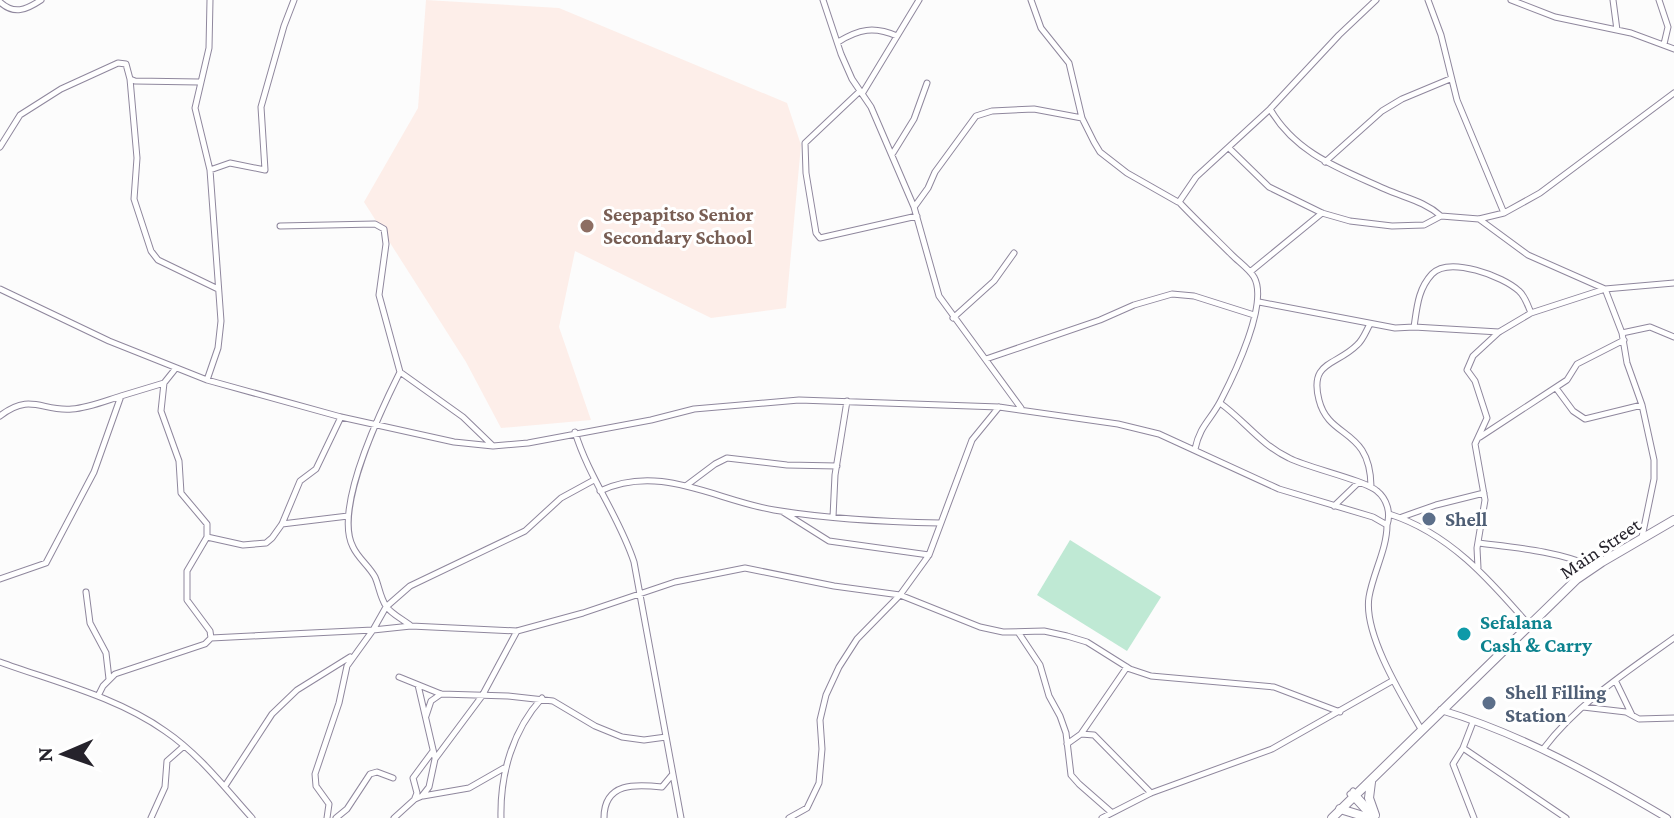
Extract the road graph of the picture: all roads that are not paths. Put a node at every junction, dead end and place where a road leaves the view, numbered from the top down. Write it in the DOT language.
graph roads {
  1 [pos="41,0"];
  2 [pos="210,0"];
  3 [pos="294,0"];
  4 [pos="823,0"];
  5 [pos="919,0"];
  6 [pos="1031,0"];
  7 [pos="1376,0"];
  8 [pos="1428,0"];
  9 [pos="1511,0"];
  10 [pos="1613,0"];
  11 [pos="1659,0"];
  12 [pos="0,2"];
  13 [pos="1617,30"];
  14 [pos="897,36"];
  15 [pos="838,42"];
  16 [pos="1664,44"];
  17 [pos="1674,49"];
  18 [pos="130,79"];
  19 [pos="1450,79"];
  20 [pos="199,82"];
  21 [pos="927,83"];
  22 [pos="861,92"];
  23 [pos="1674,93"];
  24 [pos="1270,109"];
  25 [pos="1082,118"];
  26 [pos="0,147"];
  27 [pos="1229,148"];
  28 [pos="893,153"];
  29 [pos="1325,162"];
  30 [pos="210,170"];
  31 [pos="1179,202"];
  32 [pos="914,207"];
  33 [pos="1322,213"];
  34 [pos="1504,213"];
  35 [pos="917,216"];
  36 [pos="1441,216"];
  37 [pos="1479,219"];
  38 [pos="280,226"];
  39 [pos="1014,253"];
  40 [pos="1250,272"];
  41 [pos="1674,283"];
  42 [pos="0,289"];
  43 [pos="219,289"];
  44 [pos="1605,289"];
  45 [pos="1259,302"];
  46 [pos="1531,313"];
  47 [pos="1255,316"];
  48 [pos="953,318"];
  49 [pos="1370,324"];
  50 [pos="1414,327"];
  51 [pos="1499,332"];
  52 [pos="1622,333"];
  53 [pos="1674,337"];
  54 [pos="1624,340"];
  55 [pos="986,359"];
  56 [pos="176,368"];
  57 [pos="400,372"];
  58 [pos="207,380"];
  59 [pos="164,383"];
  60 [pos="1556,388"];
  61 [pos="121,396"];
  62 [pos="847,401"];
  63 [pos="1220,403"];
  64 [pos="1642,405"];
  65 [pos="999,407"];
  66 [pos="1022,409"];
  67 [pos="0,416"];
  68 [pos="341,417"];
  69 [pos="376,426"];
  70 [pos="575,432"];
  71 [pos="1478,438"];
  72 [pos="493,446"];
  73 [pos="1195,449"];
  74 [pos="837,466"];
  75 [pos="594,480"];
  76 [pos="1358,483"];
  77 [pos="687,485"];
  78 [pos="1371,486"];
  79 [pos="600,491"];
  80 [pos="1484,493"];
  81 [pos="1333,507"];
  82 [pos="782,511"];
  83 [pos="1389,514"];
  84 [pos="348,516"];
  85 [pos="833,517"];
  86 [pos="1401,518"];
  87 [pos="1674,520"];
  88 [pos="940,523"];
  89 [pos="282,524"];
  90 [pos="1387,525"];
  91 [pos="207,537"];
  92 [pos="1642,538"];
  93 [pos="1478,543"];
  94 [pos="929,555"];
  95 [pos="1595,567"];
  96 [pos="1478,568"];
  97 [pos="0,579"];
  98 [pos="86,592"];
  99 [pos="640,592"];
  100 [pos="900,595"];
  101 [pos="386,607"];
  102 [pos="1529,625"];
  103 [pos="411,626"];
  104 [pos="373,630"];
  105 [pos="517,631"];
  106 [pos="1018,632"];
  107 [pos="211,638"];
  108 [pos="1674,638"];
  109 [pos="353,655"];
  110 [pos="0,662"];
  111 [pos="1127,667"];
  112 [pos="399,677"];
  113 [pos="109,679"];
  114 [pos="1393,681"];
  115 [pos="1616,682"];
  116 [pos="418,685"];
  117 [pos="441,694"];
  118 [pos="98,696"];
  119 [pos="482,696"];
  120 [pos="542,698"];
  121 [pos="1582,707"];
  122 [pos="1441,710"];
  123 [pos="1340,712"];
  124 [pos="1632,716"];
  125 [pos="425,717"];
  126 [pos="1674,718"];
  127 [pos="1473,722"];
  128 [pos="1421,729"];
  129 [pos="1081,734"];
  130 [pos="666,737"];
  131 [pos="1410,740"];
  132 [pos="1067,744"];
  133 [pos="184,746"];
  134 [pos="1463,748"];
  135 [pos="1544,748"];
  136 [pos="433,751"];
  137 [pos="435,759"];
  138 [pos="504,768"];
  139 [pos="673,774"];
  140 [pos="393,778"];
  141 [pos="1371,781"];
  142 [pos="225,786"];
  143 [pos="1151,793"];
  144 [pos="1353,795"];
  145 [pos="418,798"];
  146 [pos="1340,809"];
  147 [pos="1111,812"];
  148 [pos="1373,817"];
  149 [pos="151,818"];
  150 [pos="252,818"];
  151 [pos="327,818"];
  152 [pos="336,818"];
  153 [pos="394,818"];
  154 [pos="501,818"];
  155 [pos="604,818"];
  156 [pos="681,818"];
  157 [pos="789,818"];
  158 [pos="1102,818"];
  159 [pos="1326,818"];
  160 [pos="1332,818"];
  161 [pos="1474,818"];
  162 [pos="1566,818"];
  163 [pos="1667,818"];
  1 -- 12 [label="street"];
  2 -- 20 [label="street"];
  3 -- 30 [label="street"];
  4 -- 15 [label="street"];
  5 -- 14 [label="street"];
  6 -- 25 [label="street"];
  7 -- 24 [label="street"];
  8 -- 19 [label="street"];
  9 -- 13 [label="street"];
  10 -- 13 [label="street"];
  11 -- 16 [label="street"];
  13 -- 16 [label="street"];
  14 -- 15 [label="street"];
  14 -- 22 [label="street"];
  15 -- 22 [label="street"];
  16 -- 17 [label="street"];
  18 -- 20 [label="street"];
  18 -- 26 [label="street"];
  18 -- 43 [label="street"];
  19 -- 29 [label="street"];
  19 -- 34 [label="street"];
  20 -- 30 [label="street"];
  21 -- 28 [label="street"];
  22 -- 28 [label="street"];
  22 -- 35 [label="street"];
  23 -- 34 [label="street"];
  24 -- 27 [label="street"];
  24 -- 29 [label="street"];
  25 -- 31 [label="street"];
  25 -- 32 [label="street"];
  27 -- 31 [label="street"];
  27 -- 33 [label="street"];
  28 -- 32 [label="street"];
  29 -- 36 [label="street"];
  30 -- 43 [label="street"];
  31 -- 40 [label="street"];
  32 -- 35 [label="street"];
  33 -- 36 [label="street"];
  33 -- 40 [label="street"];
  34 -- 37 [label="street"];
  35 -- 48 [label="street"];
  36 -- 37 [label="street"];
  37 -- 44 [label="street"];
  38 -- 57 [label="street"];
  39 -- 48 [label="street"];
  40 -- 45 [label="street"];
  41 -- 44 [label="street"];
  42 -- 56 [label="street"];
  43 -- 58 [label="street"];
  44 -- 46 [label="street"];
  44 -- 52 [label="street"];
  45 -- 47 [label="street"];
  45 -- 49 [label="street"];
  46 -- 50 [label="street"];
  46 -- 51 [label="street"];
  47 -- 55 [label="street"];
  47 -- 63 [label="street"];
  48 -- 55 [label="street"];
  49 -- 50 [label="street"];
  49 -- 78 [label="street"];
  50 -- 51 [label="street"];
  51 -- 71 [label="street"];
  52 -- 53 [label="street"];
  52 -- 54 [label="street"];
  54 -- 60 [label="street"];
  54 -- 64 [label="street"];
  55 -- 66 [label="street"];
  56 -- 58 [label="street"];
  56 -- 59 [label="street"];
  57 -- 69 [label="street"];
  57 -- 72 [label="street"];
  58 -- 68 [label="street"];
  59 -- 61 [label="street"];
  59 -- 91 [label="street"];
  60 -- 64 [label="street"];
  60 -- 71 [label="street"];
  61 -- 67 [label="street"];
  61 -- 97 [label="street"];
  62 -- 65 [label="street"];
  62 -- 70 [label="street"];
  62 -- 74 [label="street"];
  63 -- 73 [label="street"];
  63 -- 76 [label="street"];
  64 -- 92 [label="street"];
  65 -- 66 [label="street"];
  65 -- 88 [label="street"];
  66 -- 73 [label="street"];
  68 -- 69 [label="street"];
  68 -- 89 [label="street"];
  69 -- 72 [label="street"];
  69 -- 84 [label="street"];
  70 -- 72 [label="street"];
  70 -- 75 [label="street"];
  71 -- 80 [label="street"];
  73 -- 81 [label="street"];
  74 -- 77 [label="street"];
  74 -- 85 [label="street"];
  75 -- 79 [label="street"];
  75 -- 101 [label="street"];
  76 -- 78 [label="street"];
  76 -- 81 [label="street"];
  77 -- 79 [label="street"];
  77 -- 82 [label="street"];
  78 -- 83 [label="street"];
  79 -- 99 [label="street"];
  80 -- 86 [label="street"];
  80 -- 93 [label="street"];
  81 -- 90 [label="street"];
  82 -- 85 [label="street"];
  82 -- 94 [label="street"];
  83 -- 86 [label="street"];
  83 -- 90 [label="street"];
  84 -- 89 [label="street"];
  84 -- 101 [label="street"];
  85 -- 88 [label="street"];
  86 -- 96 [label="street"];
  87 -- 92 [label="highway, Main Street"];
  88 -- 94 [label="street"];
  89 -- 91 [label="street"];
  90 -- 114 [label="street"];
  91 -- 107 [label="street"];
  92 -- 95 [label="highway, Main Street"];
  93 -- 95 [label="street"];
  93 -- 96 [label="street"];
  94 -- 100 [label="street"];
  95 -- 102 [label="highway, Main Street"];
  96 -- 102 [label="street"];
  98 -- 113 [label="street"];
  99 -- 100 [label="street"];
  99 -- 105 [label="street"];
  99 -- 130 [label="street"];
  100 -- 106 [label="street"];
  100 -- 157 [label="street"];
  101 -- 103 [label="street"];
  101 -- 104 [label="street"];
  102 -- 122 [label="highway, Main Street"];
  103 -- 104 [label="street"];
  103 -- 105 [label="street"];
  104 -- 107 [label="street"];
  104 -- 109 [label="street"];
  105 -- 119 [label="street"];
  106 -- 111 [label="street"];
  106 -- 132 [label="street"];
  107 -- 113 [label="street"];
  108 -- 115 [label="street"];
  109 -- 142 [label="street"];
  109 -- 151 [label="street"];
  110 -- 118 [label="street"];
  111 -- 123 [label="street"];
  111 -- 129 [label="street"];
  112 -- 116 [label="street"];
  113 -- 118 [label="street"];
  114 -- 123 [label="street"];
  114 -- 128 [label="street"];
  115 -- 121 [label="street"];
  115 -- 124 [label="street"];
  116 -- 117 [label="street"];
  116 -- 125 [label="street"];
  117 -- 119 [label="street"];
  117 -- 125 [label="street"];
  118 -- 133 [label="street"];
  119 -- 120 [label="street"];
  119 -- 137 [label="street"];
  120 -- 130 [label="street"];
  120 -- 138 [label="street"];
  121 -- 124 [label="street"];
  121 -- 135 [label="street"];
  122 -- 127 [label="street"];
  122 -- 128 [label="highway, Main Street"];
  123 -- 143 [label="street"];
  124 -- 126 [label="street"];
  125 -- 136 [label="street"];
  127 -- 134 [label="street"];
  127 -- 135 [label="street"];
  128 -- 131 [label="highway, Main Street"];
  129 -- 132 [label="street"];
  129 -- 143 [label="street"];
  130 -- 139 [label="street"];
  131 -- 141 [label="highway, Main Street"];
  131 -- 144 [label="highway, Main Street"];
  132 -- 147 [label="street"];
  133 -- 142 [label="street"];
  133 -- 149 [label="street"];
  134 -- 161 [label="street"];
  134 -- 162 [label="street"];
  135 -- 163 [label="street"];
  136 -- 137 [label="street"];
  136 -- 145 [label="street"];
  137 -- 145 [label="street"];
  138 -- 145 [label="street"];
  138 -- 154 [label="street"];
  139 -- 155 [label="street"];
  139 -- 156 [label="street"];
  140 -- 152 [label="street"];
  141 -- 144 [label="highway, Main Street"];
  141 -- 148 [label="highway"];
  142 -- 150 [label="street"];
  143 -- 147 [label="street"];
  144 -- 146 [label="highway, Main Street"];
  144 -- 148 [label="street"];
  144 -- 159 [label="highway, Main Street"];
  145 -- 153 [label="street"];
  146 -- 148 [label="highway"];
  146 -- 160 [label="highway, Main Street"];
  147 -- 158 [label="street"];
}
